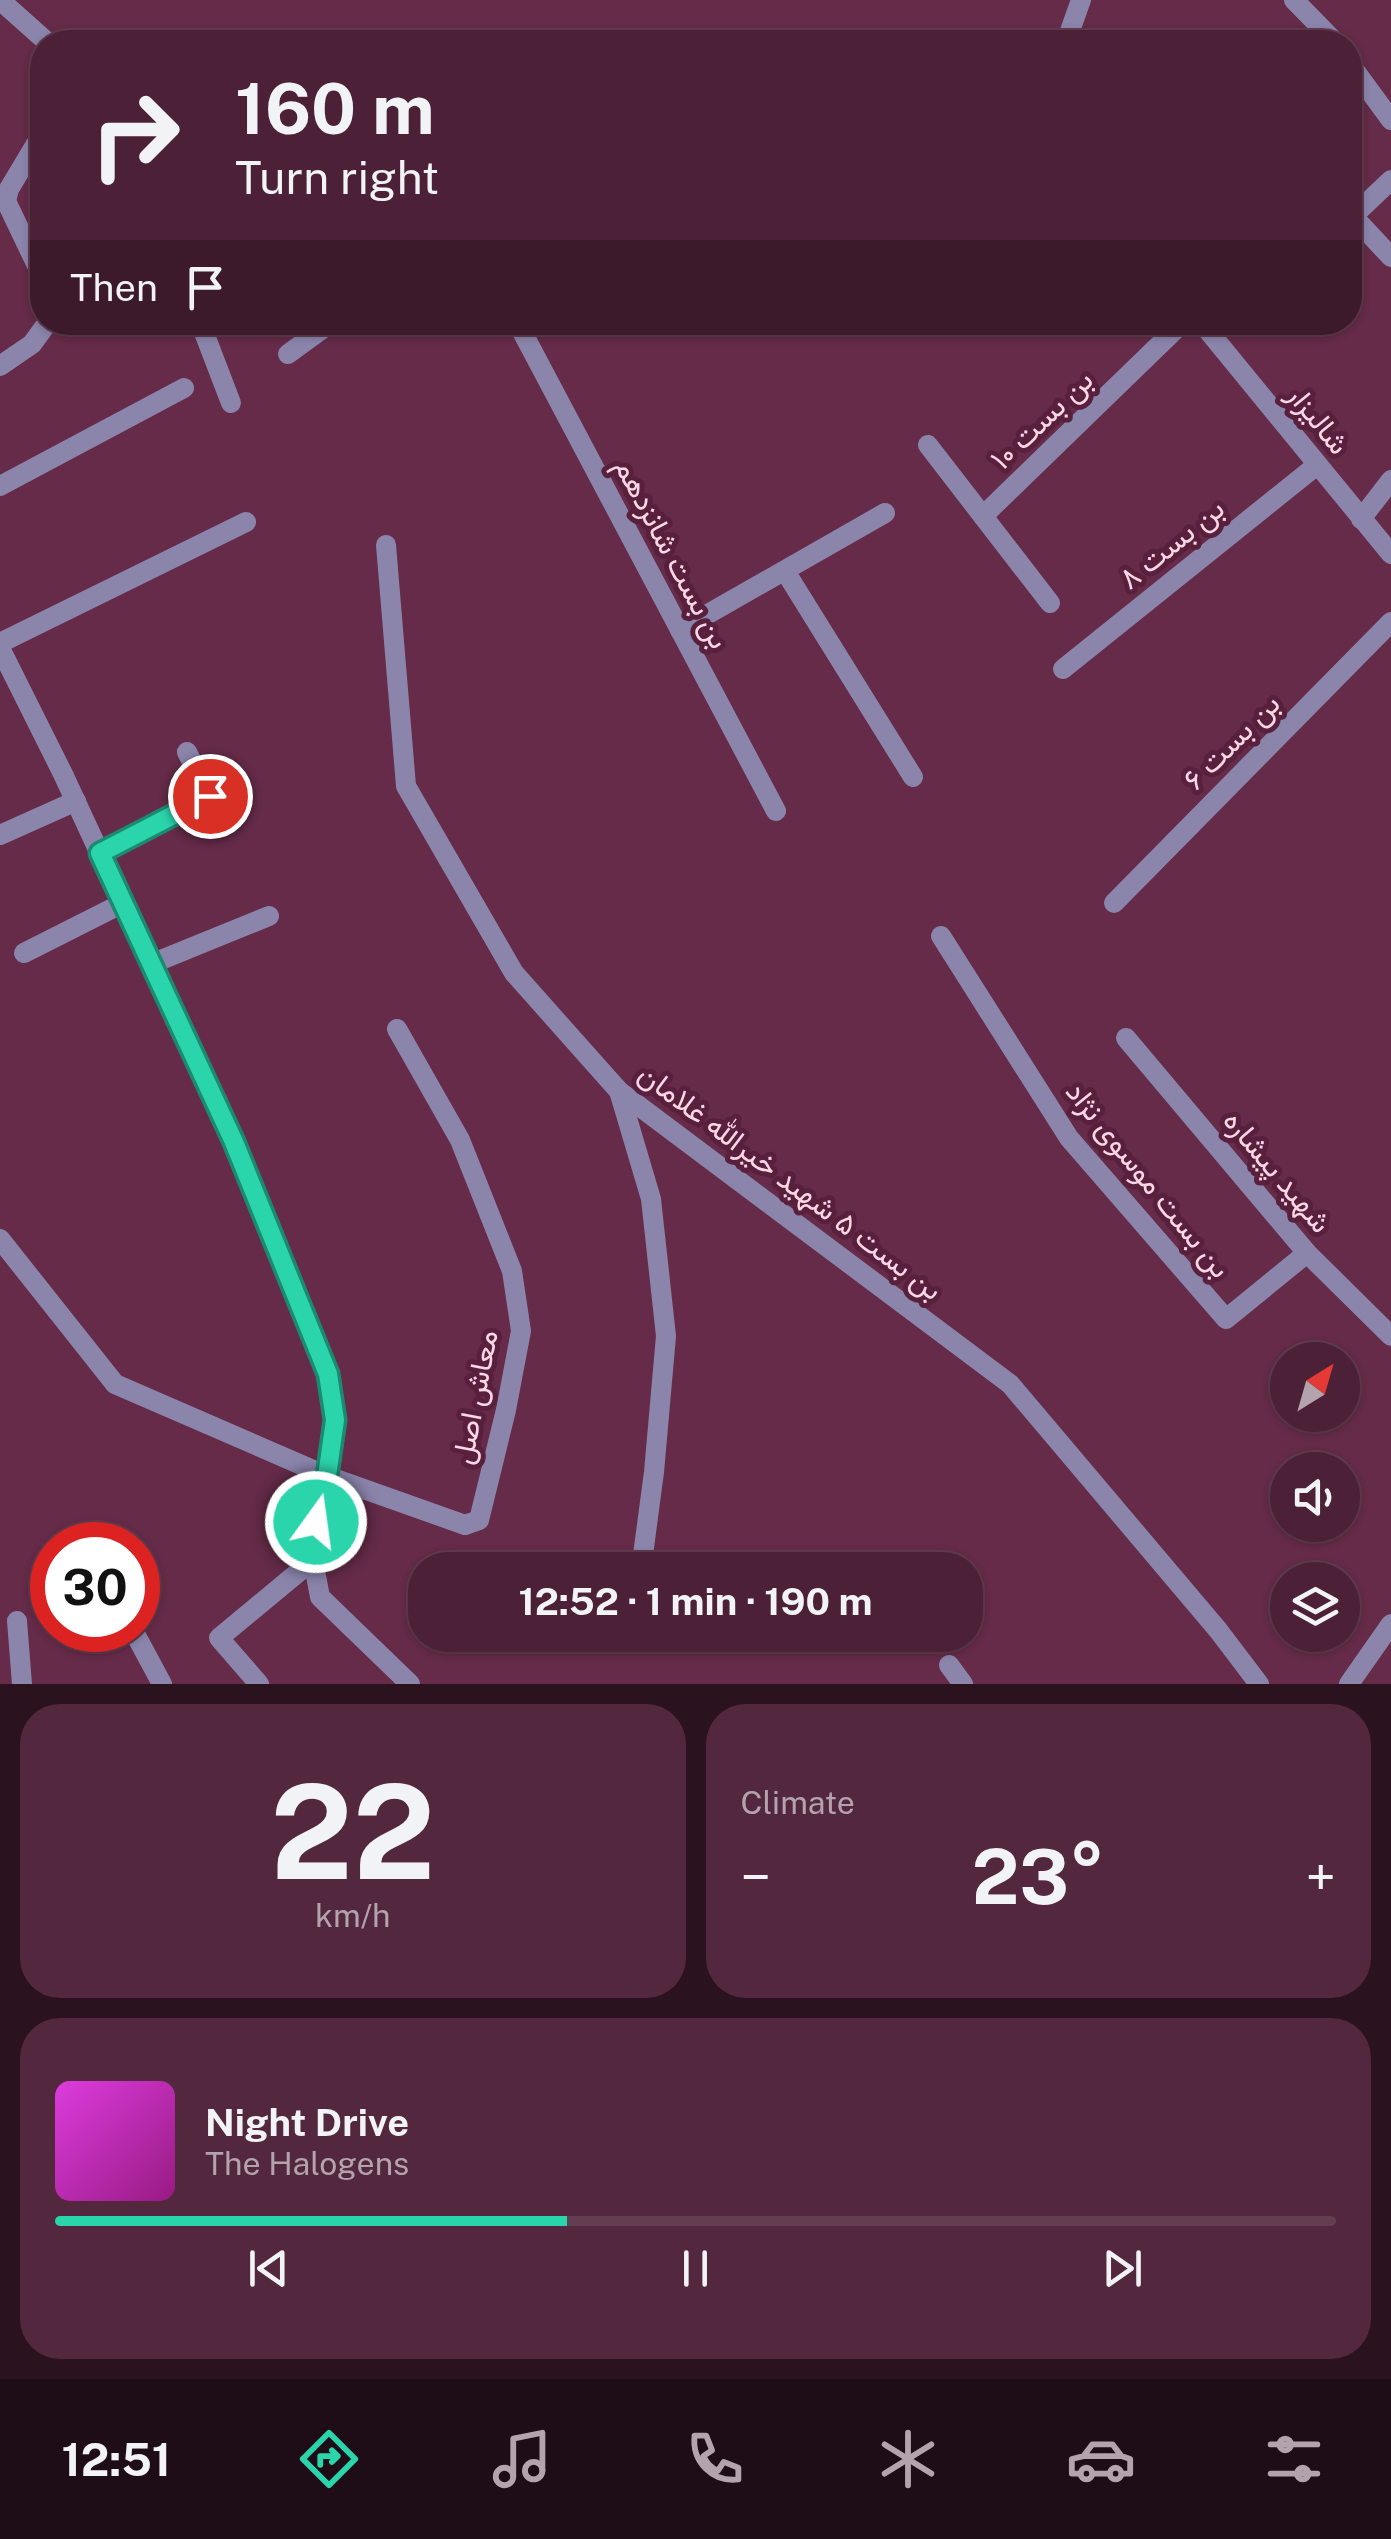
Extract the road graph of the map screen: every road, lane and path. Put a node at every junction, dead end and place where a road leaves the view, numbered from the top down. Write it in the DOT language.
graph roads {
  1 [pos="0,0"];
  2 [pos="1081,0"];
  3 [pos="1294,0"];
  4 [pos="34,30"];
  5 [pos="1070,30"];
  6 [pos="1323,30"];
  7 [pos="1362,80"];
  8 [pos="1391,120"];
  9 [pos="30,154"];
  10 [pos="1391,180"];
  11 [pos="1362,205"];
  12 [pos="1362,226"];
  13 [pos="30,251"];
  14 [pos="1391,258"];
  15 [pos="39,335"];
  16 [pos="205,335"];
  17 [pos="314,335"];
  18 [pos="524,335"];
  19 [pos="1170,335"];
  20 [pos="1212,335"];
  21 [pos="288,354"];
  22 [pos="0,366"];
  23 [pos="184,388"];
  24 [pos="231,403"];
  25 [pos="928,444"];
  26 [pos="1317,464"];
  27 [pos="1391,480"];
  28 [pos="0,486"];
  29 [pos="885,513"];
  30 [pos="983,516"];
  31 [pos="1361,519"];
  32 [pos="246,522"];
  33 [pos="386,545"];
  34 [pos="1391,554"];
  35 [pos="785,571"];
  36 [pos="1050,603"];
  37 [pos="1391,622"];
  38 [pos="680,630"];
  39 [pos="0,646"];
  40 [pos="1062,668"];
  41 [pos="186,752"];
  42 [pos="913,776"];
  43 [pos="76,801"];
  44 [pos="776,811"];
  45 [pos="0,836"];
  46 [pos="100,853"];
  47 [pos="122,902"];
  48 [pos="1114,902"];
  49 [pos="269,916"];
  50 [pos="941,936"];
  51 [pos="24,953"];
  52 [pos="151,964"];
  53 [pos="396,1029"];
  54 [pos="1126,1038"];
  55 [pos="620,1092"];
  56 [pos="0,1239"];
  57 [pos="1306,1254"];
  58 [pos="1391,1336"];
  59 [pos="327,1476"];
  60 [pos="643,1552"];
  61 [pos="313,1560"];
  62 [pos="17,1621"];
  63 [pos="1391,1624"];
  64 [pos="145,1652"];
  65 [pos="949,1665"];
  66 [pos="22,1684"];
  67 [pos="162,1684"];
  68 [pos="259,1684"];
  69 [pos="410,1684"];
  70 [pos="963,1684"];
  71 [pos="1259,1684"];
  72 [pos="1349,1684"];
  1 -- 4 [label="street"];
  2 -- 5 [label="street"];
  3 -- 6 [label="street"];
  7 -- 8 [label="street"];
  9 -- 13 [label="street"];
  10 -- 11 [label="street"];
  12 -- 14 [label="street"];
  15 -- 22 [label="street"];
  16 -- 24 [label="street"];
  17 -- 21 [label="street"];
  18 -- 38 [label="street, بن بست شانزدهم"];
  19 -- 30 [label="street, بن بست ۱۰"];
  20 -- 26 [label="street, شالیزار"];
  23 -- 28 [label="street"];
  25 -- 30 [label="street"];
  26 -- 31 [label="street, شالیزار"];
  26 -- 40 [label="street, بن بست ۸"];
  27 -- 31 [label="street"];
  29 -- 35 [label="street"];
  30 -- 36 [label="street"];
  31 -- 34 [label="street, شالیزار"];
  32 -- 39 [label="street"];
  33 -- 55 [label="street, بن بست ۵ شهید خیرالله غلامان"];
  35 -- 38 [label="street"];
  35 -- 42 [label="street"];
  37 -- 48 [label="street, بن بست ۶"];
  38 -- 44 [label="street, بن بست شانزدهم"];
  39 -- 43 [label="street"];
  41 -- 46 [label="street"];
  43 -- 45 [label="street"];
  43 -- 46 [label="street"];
  46 -- 47 [label="street"];
  47 -- 51 [label="street"];
  47 -- 52 [label="street"];
  49 -- 52 [label="street"];
  50 -- 57 [label="street, بن بست موسوی نژاد"];
  52 -- 59 [label="street"];
  53 -- 59 [label="street, معاش اصل"];
  54 -- 57 [label="street, شهید پیشاره"];
  55 -- 60 [label="street"];
  55 -- 71 [label="street, بن بست ۵ شهید خیرالله غلامان"];
  56 -- 59 [label="street"];
  57 -- 58 [label="street, شهید پیشاره"];
  59 -- 61 [label="street"];
  61 -- 68 [label="street"];
  61 -- 69 [label="street"];
  62 -- 66 [label="street"];
  63 -- 72 [label="street"];
  64 -- 67 [label="street"];
  65 -- 70 [label="street"];
}
